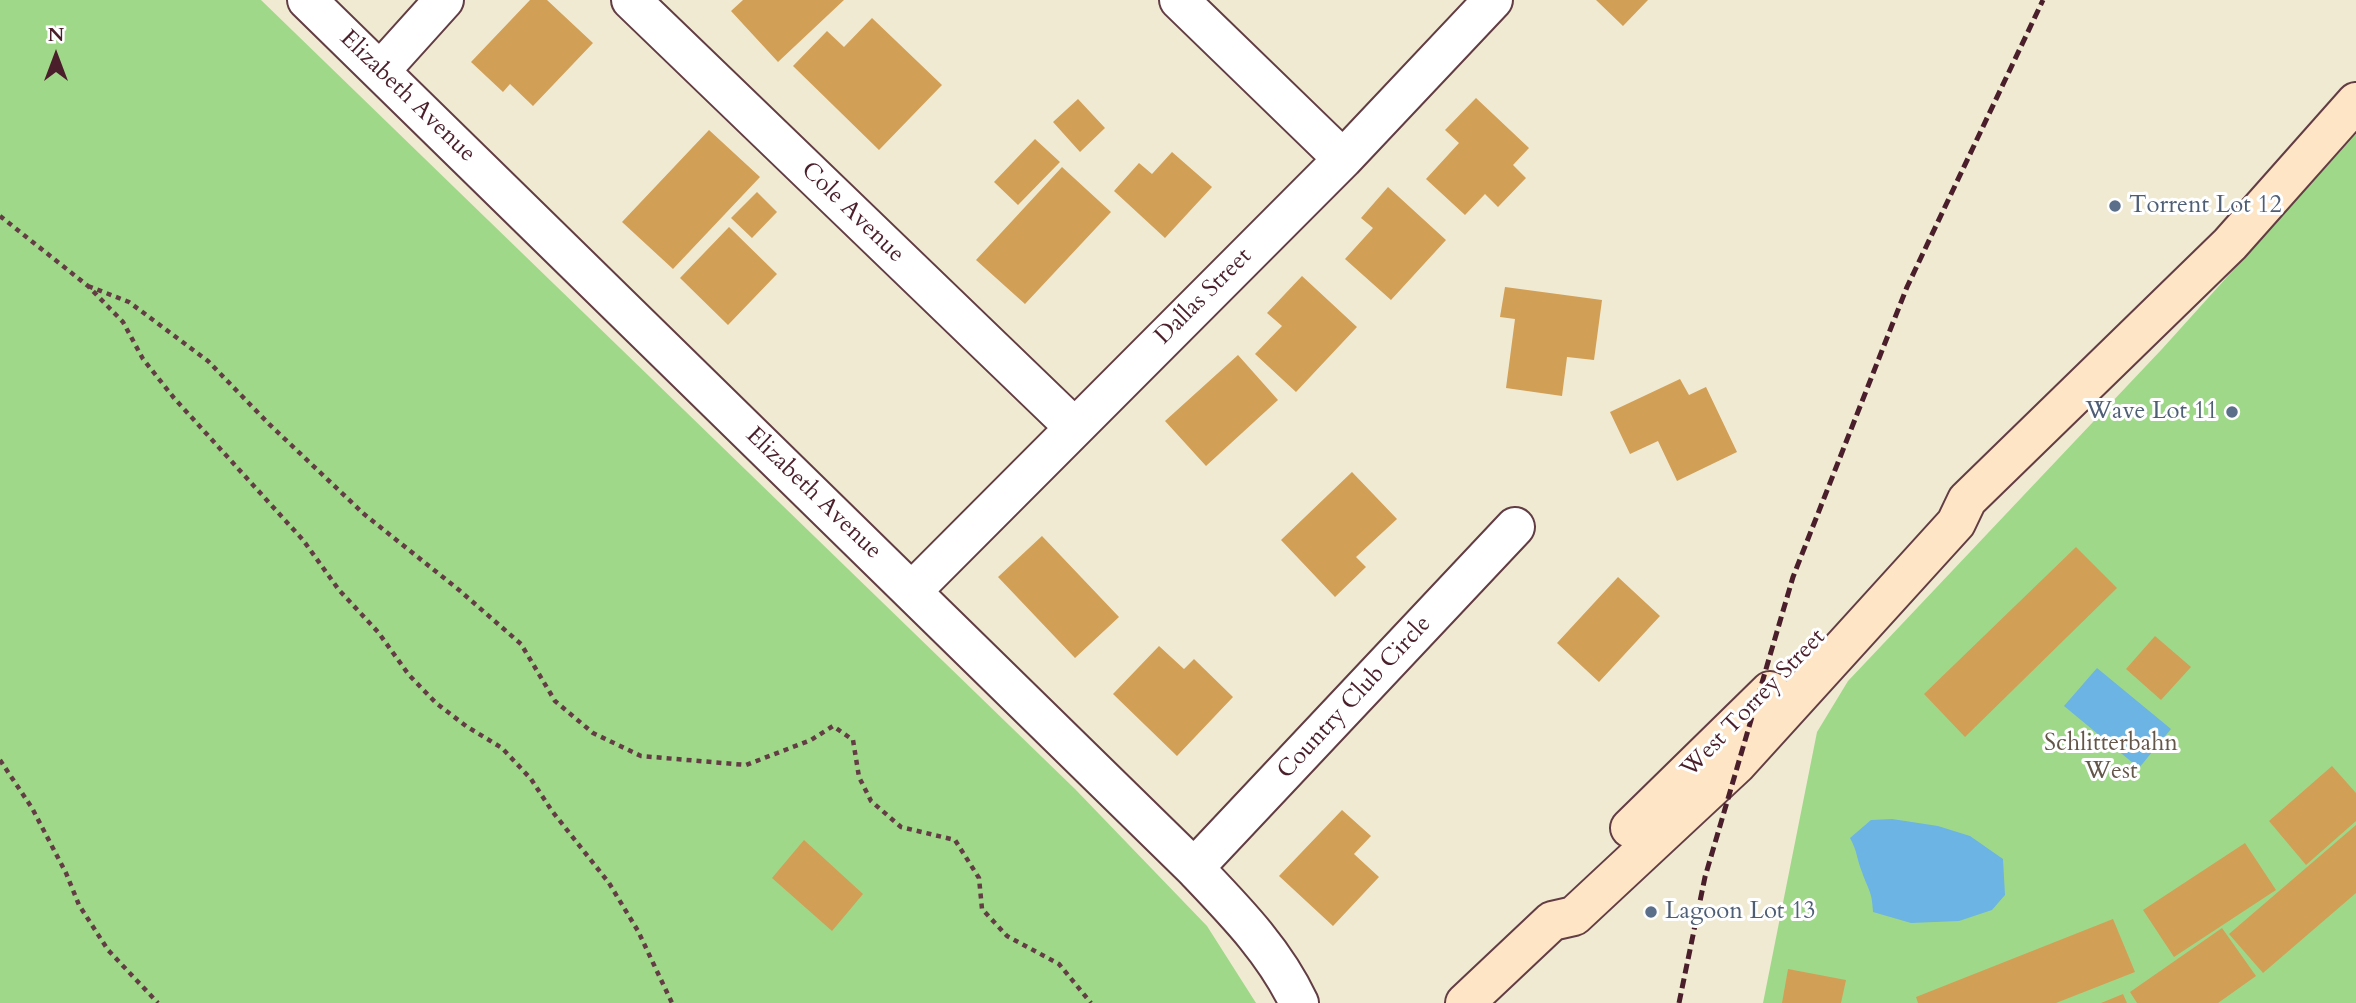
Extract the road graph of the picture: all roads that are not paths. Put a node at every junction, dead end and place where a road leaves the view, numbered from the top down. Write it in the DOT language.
graph roads {
  1 [pos="307,0"];
  2 [pos="444,0"];
  3 [pos="631,0"];
  4 [pos="1179,0"];
  5 [pos="1493,0"];
  6 [pos="380,71"];
  7 [pos="2356,102"];
  8 [pos="1343,159"];
  9 [pos="1074,427"];
  10 [pos="1515,527"];
  11 [pos="912,591"];
  12 [pos="1194,868"];
  13 [pos="1299,1003"];
  14 [pos="1465,1003"];
  1 -- 6 [label="street, Elizabeth Avenue"];
  2 -- 6 [label="street"];
  3 -- 9 [label="street, Cole Avenue"];
  4 -- 8 [label="street"];
  5 -- 8 [label="street, Dallas Street"];
  6 -- 11 [label="street, Elizabeth Avenue"];
  7 -- 14 [label="street, West Torrey Street"];
  8 -- 9 [label="street, Dallas Street"];
  9 -- 11 [label="street, Dallas Street"];
  10 -- 12 [label="street, Country Club Circle"];
  11 -- 12 [label="street, Elizabeth Avenue"];
  12 -- 13 [label="street, Elizabeth Avenue"];
}
